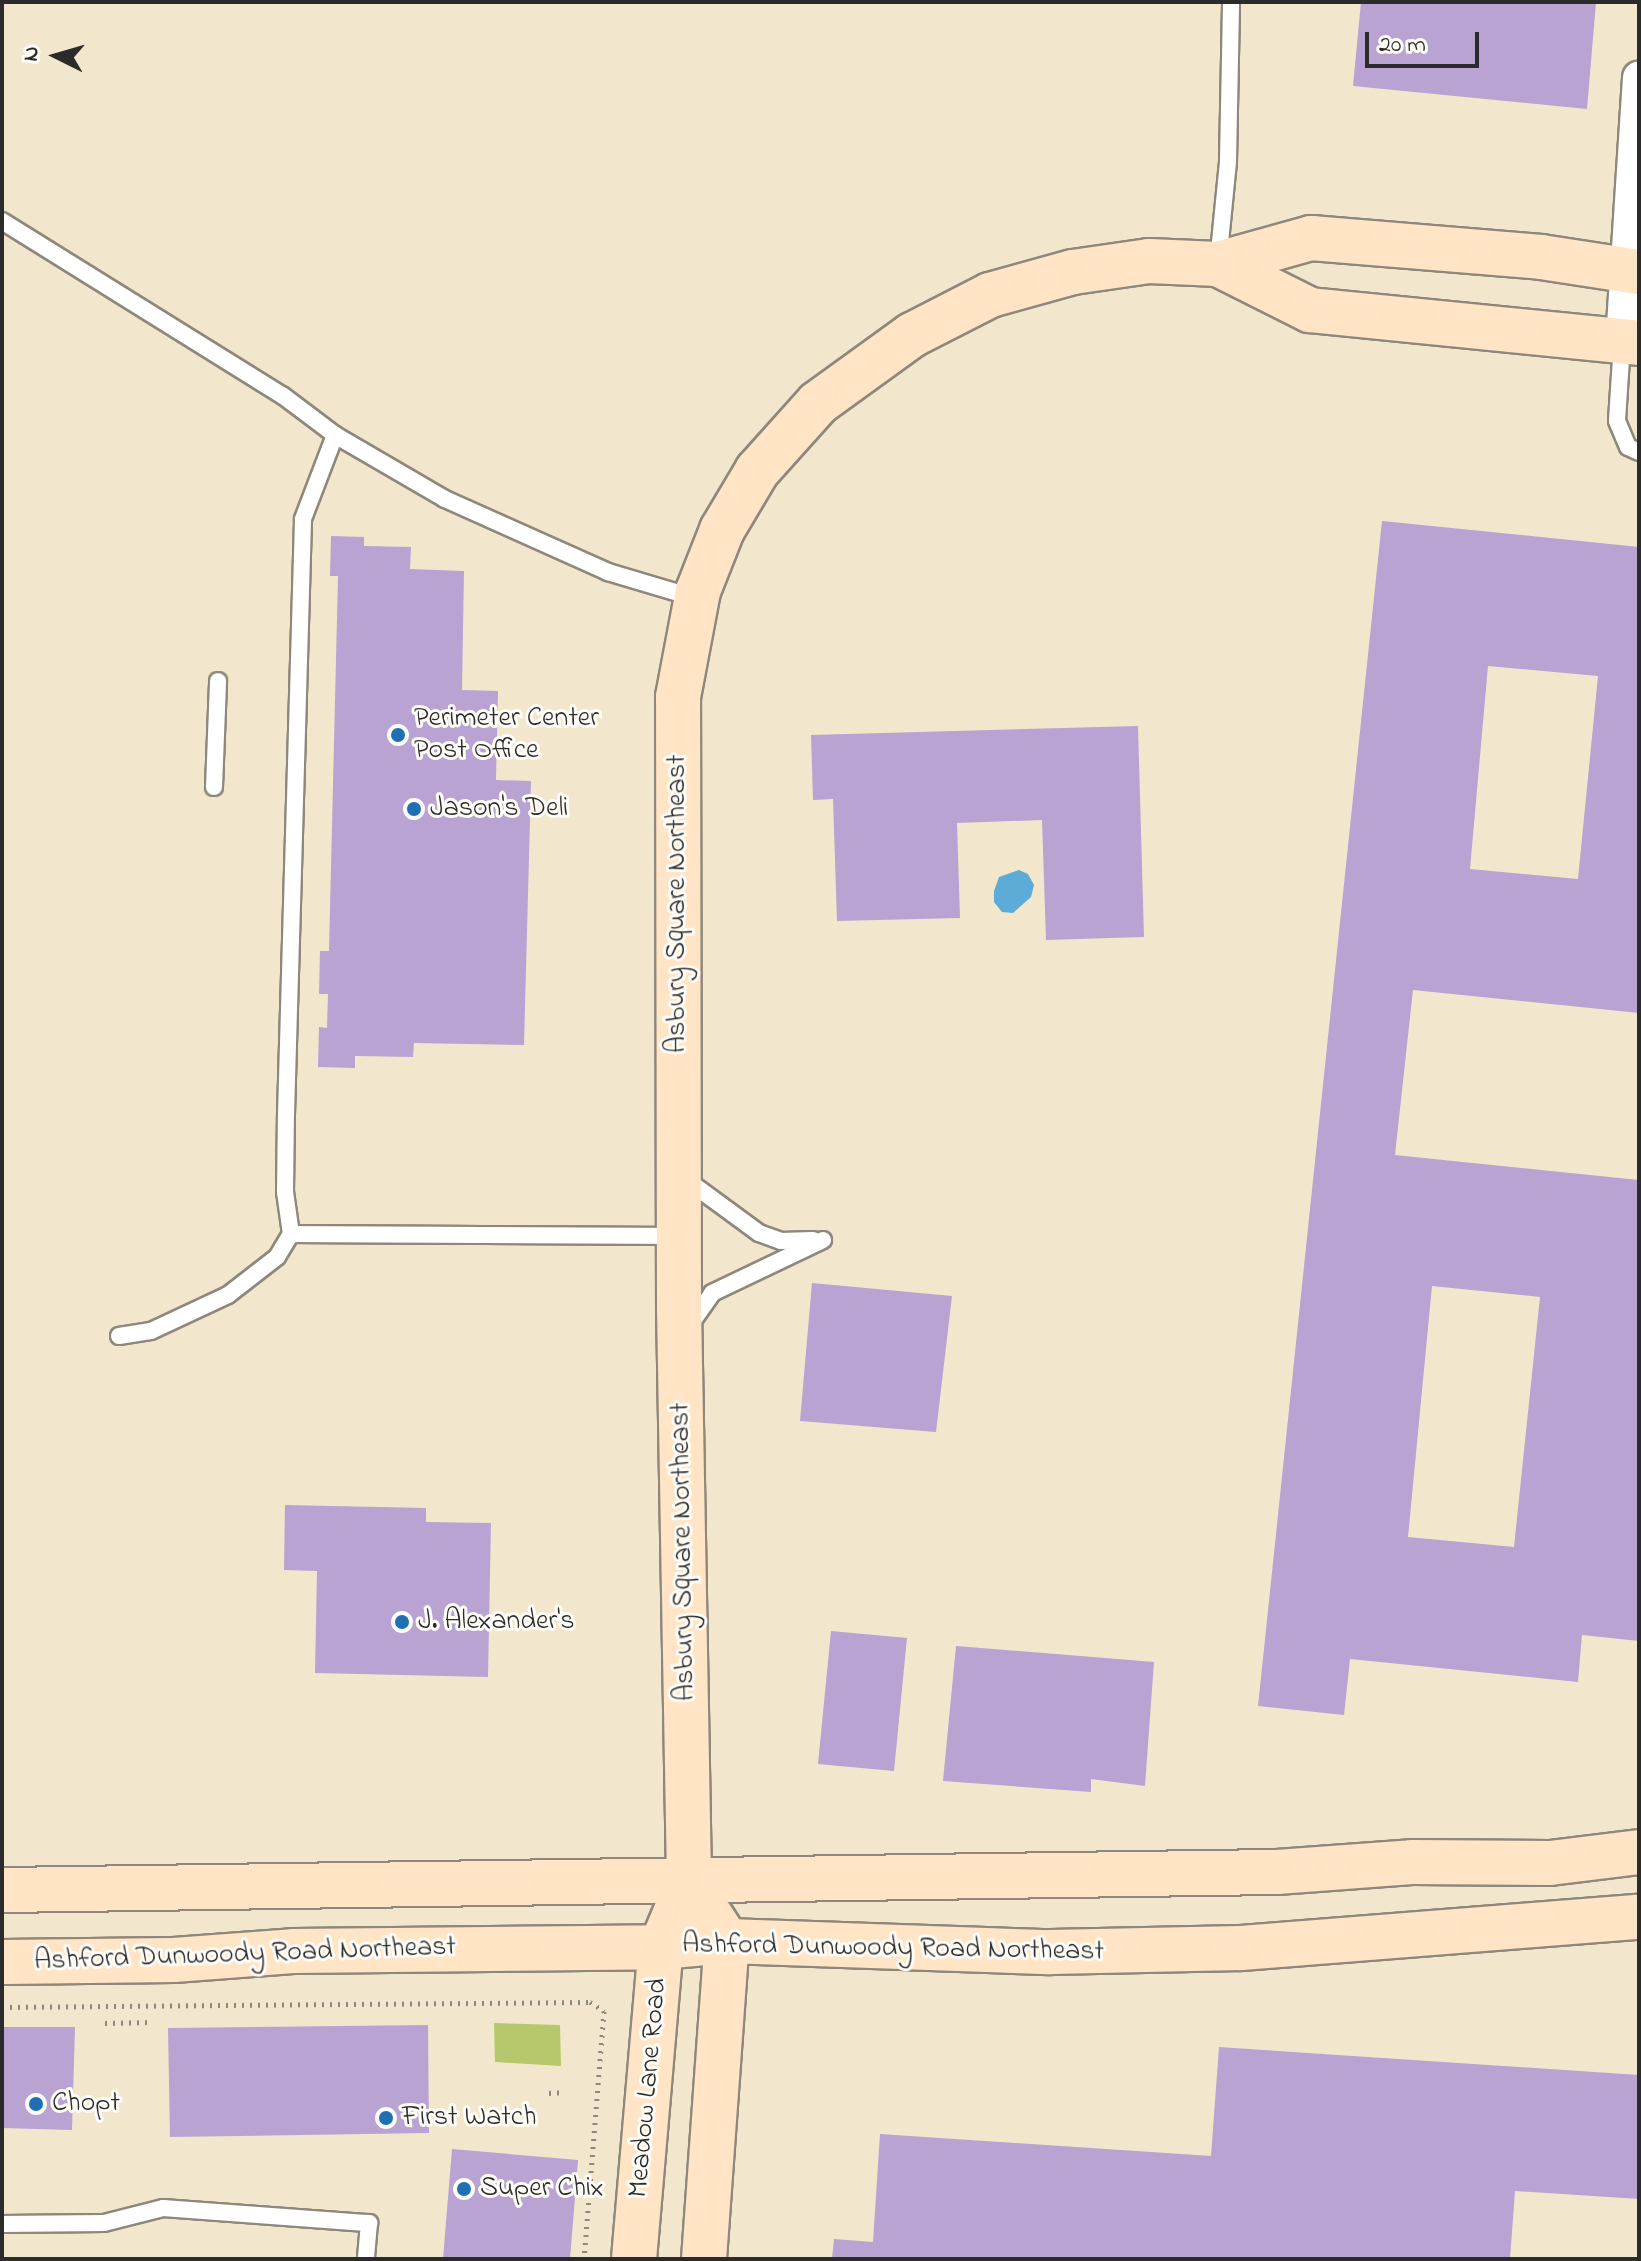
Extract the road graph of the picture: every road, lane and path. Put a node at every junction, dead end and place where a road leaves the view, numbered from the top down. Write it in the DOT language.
graph roads {
  1 [pos="1231,2"];
  2 [pos="1639,78"];
  3 [pos="2,221"];
  4 [pos="1218,264"];
  5 [pos="1633,271"];
  6 [pos="1631,342"];
  7 [pos="335,435"];
  8 [pos="1639,452"];
  9 [pos="697,598"];
  10 [pos="218,681"];
  11 [pos="214,787"];
  12 [pos="678,1173"];
  13 [pos="291,1234"];
  14 [pos="679,1236"];
  15 [pos="119,1336"];
  16 [pos="680,1342"];
  17 [pos="1639,1852"];
  18 [pos="689,1880"];
  19 [pos="2,1890"];
  20 [pos="1639,1917"];
  21 [pos="727,1941"];
  22 [pos="661,1947"];
  23 [pos="2,1962"];
  24 [pos="2,2007"];
  25 [pos="153,2022"];
  26 [pos="105,2023"];
  27 [pos="565,2092"];
  28 [pos="549,2093"];
  29 [pos="2,2224"];
  30 [pos="366,2259"];
  31 [pos="584,2259"];
  32 [pos="634,2259"];
  33 [pos="704,2259"];
  1 -- 4 [label="lane"];
  2 -- 5 [label="street"];
  3 -- 7 [label="lane"];
  4 -- 5 [label="street, Asbury Square Northeast"];
  4 -- 6 [label="street, Asbury Square Northeast"];
  4 -- 9 [label="street, Asbury Square Northeast"];
  5 -- 6 [label="street"];
  6 -- 8 [label="lane"];
  7 -- 9 [label="lane"];
  7 -- 13 [label="lane"];
  9 -- 12 [label="street, Asbury Square Northeast"];
  10 -- 11 [label="lane"];
  12 -- 14 [label="street, Asbury Square Northeast"];
  12 -- 16 [label="lane"];
  13 -- 14 [label="lane"];
  13 -- 15 [label="lane"];
  14 -- 16 [label="street, Asbury Square Northeast"];
  16 -- 18 [label="street, Asbury Square Northeast"];
  17 -- 18 [label="street"];
  18 -- 19 [label="street"];
  18 -- 21 [label="street"];
  18 -- 22 [label="street, Meadow Lane Road"];
  20 -- 21 [label="street, Ashford Dunwoody Road Northeast"];
  21 -- 22 [label="street, Ashford Dunwoody Road Northeast"];
  21 -- 33 [label="street"];
  22 -- 23 [label="street, Ashford Dunwoody Road Northeast"];
  22 -- 32 [label="street, Meadow Lane Road"];
  24 -- 31 [label="path"];
  25 -- 26 [label="path"];
  27 -- 28 [label="path"];
  29 -- 30 [label="lane"];
}
